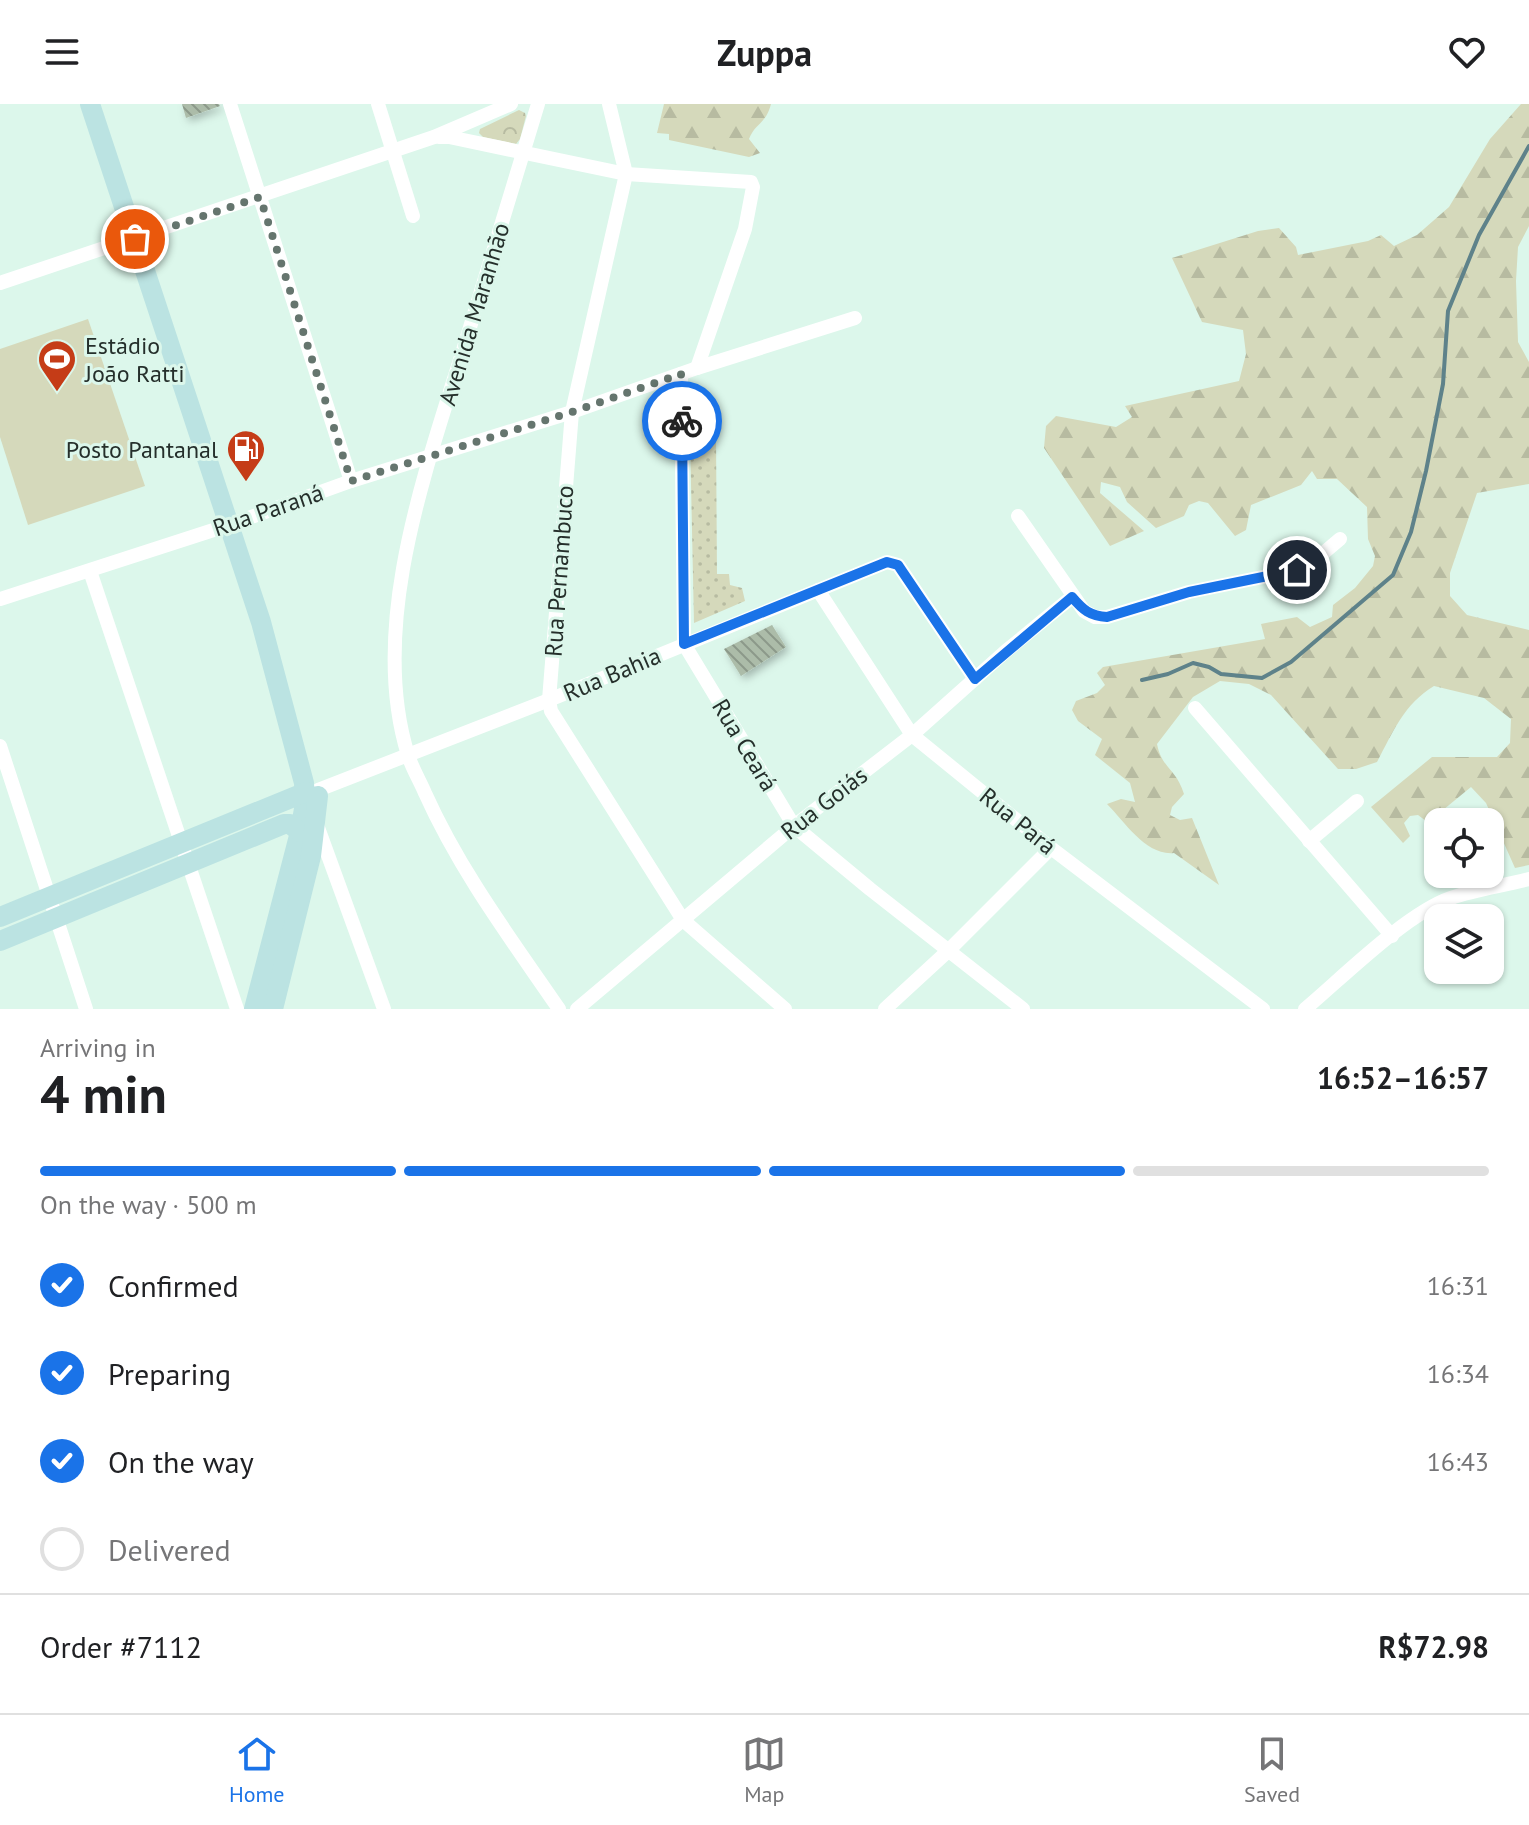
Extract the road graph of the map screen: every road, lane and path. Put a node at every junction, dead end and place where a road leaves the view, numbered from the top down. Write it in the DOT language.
graph roads {
  1 [pos="90,104"];
  2 [pos="230,104"];
  3 [pos="378,104"];
  4 [pos="511,104"];
  5 [pos="538,104"];
  6 [pos="609,104"];
  7 [pos="489,108"];
  8 [pos="434,137"];
  9 [pos="393,152"];
  10 [pos="524,152"];
  11 [pos="626,174"];
  12 [pos="260,197"];
  13 [pos="413,216"];
  14 [pos="135,239"];
  15 [pos="0,283"];
  16 [pos="855,318"];
  17 [pos="697,368"];
  18 [pos="681,374"];
  19 [pos="572,412"];
  20 [pos="431,455"];
  21 [pos="351,481"];
  22 [pos="1018,516"];
  23 [pos="229,525"];
  24 [pos="1340,539"];
  25 [pos="90,571"];
  26 [pos="818,590"];
  27 [pos="1072,597"];
  28 [pos="0,599"];
  29 [pos="684,644"];
  30 [pos="975,679"];
  31 [pos="549,700"];
  32 [pos="1195,708"];
  33 [pos="912,735"];
  34 [pos="0,746"];
  35 [pos="408,756"];
  36 [pos="312,791"];
  37 [pos="1357,801"];
  38 [pos="278,803"];
  39 [pos="300,826"];
  40 [pos="794,826"];
  41 [pos="180,841"];
  42 [pos="1309,841"];
  43 [pos="1051,848"];
  44 [pos="190,864"];
  45 [pos="1527,883"];
  46 [pos="49,896"];
  47 [pos="0,917"];
  48 [pos="57,918"];
  49 [pos="683,920"];
  50 [pos="1392,936"];
  51 [pos="0,941"];
  52 [pos="948,951"];
  53 [pos="86,1009"];
  54 [pos="237,1009"];
  55 [pos="254,1009"];
  56 [pos="273,1009"];
  57 [pos="384,1009"];
  58 [pos="559,1009"];
  59 [pos="577,1009"];
  60 [pos="785,1009"];
  61 [pos="885,1009"];
  62 [pos="1023,1009"];
  63 [pos="1263,1009"];
  64 [pos="1305,1009"];
  1 -- 14 [label="main road"];
  2 -- 12 [label="street"];
  3 -- 9 [label="street"];
  4 -- 7 [label="street"];
  5 -- 10 [label="street, Avenida Maranhão"];
  6 -- 11 [label="street, Rua Pernambuco"];
  7 -- 8 [label="street"];
  8 -- 9 [label="street"];
  8 -- 10 [label="street"];
  9 -- 12 [label="street"];
  9 -- 13 [label="street"];
  10 -- 11 [label="street"];
  10 -- 20 [label="street, Avenida Maranhão"];
  11 -- 17 [label="street"];
  11 -- 19 [label="street, Rua Pernambuco"];
  12 -- 14 [label="street"];
  12 -- 21 [label="street"];
  14 -- 15 [label="street"];
  14 -- 23 [label="main road"];
  16 -- 17 [label="street, Rua Paraná"];
  17 -- 18 [label="street, Rua Paraná"];
  18 -- 19 [label="street, Rua Paraná"];
  18 -- 29 [label="street"];
  19 -- 20 [label="street, Rua Paraná"];
  19 -- 31 [label="street, Rua Pernambuco"];
  20 -- 21 [label="street, Rua Paraná"];
  20 -- 35 [label="street, Avenida Maranhão"];
  21 -- 23 [label="street, Rua Paraná"];
  22 -- 27 [label="street"];
  23 -- 25 [label="street, Rua Paraná"];
  23 -- 36 [label="main road"];
  24 -- 27 [label="street"];
  25 -- 28 [label="street, Rua Paraná"];
  25 -- 41 [label="street"];
  26 -- 29 [label="street, Rua Bahia"];
  26 -- 30 [label="street, Rua Bahia"];
  26 -- 33 [label="street, Rua Pará"];
  27 -- 30 [label="street, Rua Goiás"];
  29 -- 31 [label="street, Rua Bahia"];
  29 -- 40 [label="street, Rua Ceará"];
  30 -- 33 [label="street, Rua Goiás"];
  31 -- 35 [label="street, Rua Bahia"];
  31 -- 49 [label="street"];
  32 -- 42 [label="street"];
  33 -- 40 [label="street, Rua Goiás"];
  33 -- 43 [label="street, Rua Pará"];
  34 -- 46 [label="street"];
  35 -- 36 [label="street, Rua Bahia"];
  35 -- 58 [label="street, Avenida Maranhão"];
  36 -- 38 [label="main road, Rua Bahia"];
  36 -- 39 [label="main road"];
  37 -- 42 [label="street"];
  38 -- 39 [label="main road"];
  38 -- 41 [label="main road, Rua Bahia"];
  39 -- 44 [label="main road"];
  39 -- 55 [label="main road"];
  39 -- 56 [label="main road"];
  39 -- 57 [label="street"];
  40 -- 49 [label="street, Rua Goiás"];
  40 -- 52 [label="street, Rua Ceará"];
  41 -- 44 [label="street"];
  41 -- 46 [label="main road, Rua Bahia"];
  42 -- 50 [label="street"];
  43 -- 52 [label="street"];
  43 -- 63 [label="street, Rua Pará"];
  44 -- 48 [label="main road"];
  44 -- 54 [label="street"];
  45 -- 50 [label="street"];
  46 -- 47 [label="main road, Rua Bahia"];
  46 -- 48 [label="street"];
  48 -- 51 [label="main road"];
  48 -- 53 [label="street"];
  49 -- 59 [label="street, Rua Goiás"];
  49 -- 60 [label="street"];
  50 -- 64 [label="street"];
  52 -- 61 [label="street"];
  52 -- 62 [label="street, Rua Ceará"];
}
